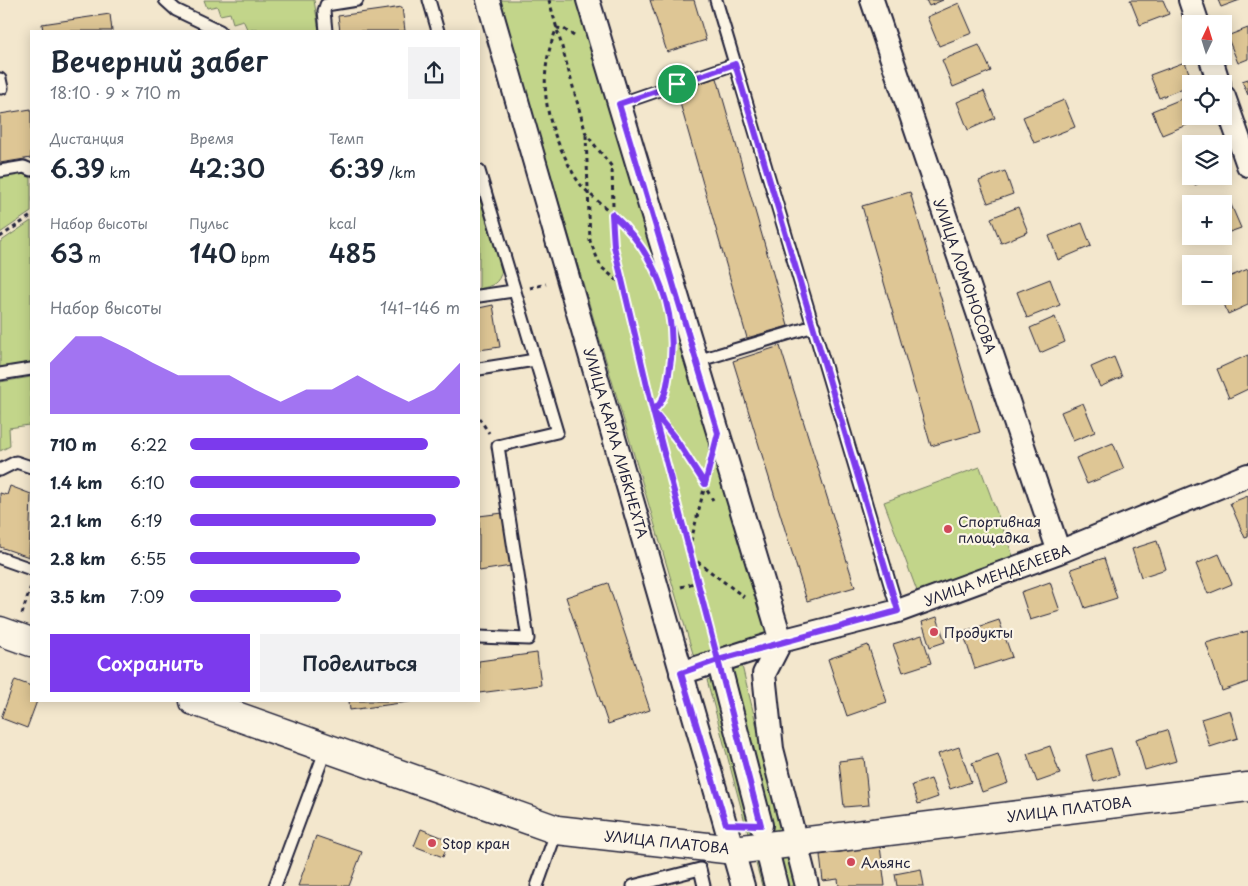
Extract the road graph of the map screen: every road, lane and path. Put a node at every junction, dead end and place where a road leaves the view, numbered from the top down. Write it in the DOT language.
graph roads {
  1 [pos="165,0"];
  2 [pos="357,0"];
  3 [pos="429,0"];
  4 [pos="488,0"];
  5 [pos="550,0"];
  6 [pos="588,0"];
  7 [pos="716,0"];
  8 [pos="872,0"];
  9 [pos="1190,0"];
  10 [pos="1195,15"];
  11 [pos="557,28"];
  12 [pos="218,30"];
  13 [pos="326,30"];
  14 [pos="438,30"];
  15 [pos="735,64"];
  16 [pos="0,80"];
  17 [pos="0,88"];
  18 [pos="619,104"];
  19 [pos="1232,120"];
  20 [pos="586,134"];
  21 [pos="1248,165"];
  22 [pos="30,170"];
  23 [pos="0,171"];
  24 [pos="480,175"];
  25 [pos="590,193"];
  26 [pos="612,214"];
  27 [pos="30,217"];
  28 [pos="0,237"];
  29 [pos="636,239"];
  30 [pos="624,286"];
  31 [pos="514,291"];
  32 [pos="480,296"];
  33 [pos="814,326"];
  34 [pos="672,357"];
  35 [pos="534,360"];
  36 [pos="697,362"];
  37 [pos="30,369"];
  38 [pos="480,369"];
  39 [pos="0,374"];
  40 [pos="653,411"];
  41 [pos="30,466"];
  42 [pos="0,470"];
  43 [pos="1248,475"];
  44 [pos="708,476"];
  45 [pos="705,484"];
  46 [pos="714,502"];
  47 [pos="689,550"];
  48 [pos="1059,552"];
  49 [pos="690,557"];
  50 [pos="0,558"];
  51 [pos="30,569"];
  52 [pos="747,599"];
  53 [pos="898,611"];
  54 [pos="0,631"];
  55 [pos="480,637"];
  56 [pos="781,641"];
  57 [pos="30,642"];
  58 [pos="718,660"];
  59 [pos="681,673"];
  60 [pos="197,702"];
  61 [pos="326,749"];
  62 [pos="1248,787"];
  63 [pos="726,824"];
  64 [pos="557,830"];
  65 [pos="793,833"];
  66 [pos="764,836"];
  67 [pos="734,850"];
  68 [pos="275,886"];
  69 [pos="537,886"];
  70 [pos="633,886"];
  71 [pos="704,886"];
  72 [pos="743,886"];
  73 [pos="776,886"];
  74 [pos="806,886"];
  1 -- 12 [label="lane"];
  2 -- 13 [label="lane"];
  3 -- 14 [label="lane"];
  4 -- 59 [label="street, УЛИЦА КАРЛА ЛИБКНЕХТА"];
  5 -- 11 [label="path"];
  6 -- 18 [label="street"];
  7 -- 15 [label="lane"];
  8 -- 48 [label="street, УЛИЦА ЛОМОНОСОВА"];
  9 -- 10 [label="street"];
  11 -- 20 [label="path"];
  11 -- 25 [label="path"];
  15 -- 18 [label="lane"];
  15 -- 33 [label="lane"];
  16 -- 17 [label="lane"];
  18 -- 36 [label="street"];
  19 -- 21 [label="street"];
  20 -- 25 [label="path"];
  20 -- 26 [label="path"];
  22 -- 23 [label="lane"];
  24 -- 31 [label="lane"];
  25 -- 26 [label="path"];
  25 -- 30 [label="path"];
  26 -- 29 [label="path"];
  26 -- 30 [label="path"];
  27 -- 28 [label="path"];
  30 -- 40 [label="path"];
  31 -- 32 [label="lane"];
  31 -- 35 [label="lane"];
  33 -- 36 [label="lane"];
  33 -- 53 [label="lane"];
  34 -- 40 [label="path"];
  35 -- 38 [label="lane"];
  35 -- 55 [label="lane"];
  36 -- 56 [label="street"];
  37 -- 39 [label="lane"];
  40 -- 45 [label="path"];
  40 -- 47 [label="path"];
  41 -- 42 [label="lane"];
  43 -- 48 [label="street, УЛИЦА МЕНДЕЛЕЕВА"];
  44 -- 45 [label="path"];
  45 -- 46 [label="path"];
  45 -- 47 [label="path"];
  47 -- 49 [label="path"];
  48 -- 53 [label="street, УЛИЦА МЕНДЕЛЕЕВА"];
  49 -- 52 [label="path"];
  49 -- 58 [label="path"];
  50 -- 51 [label="lane"];
  53 -- 56 [label="street, УЛИЦА МЕНДЕЛЕЕВА"];
  54 -- 57 [label="street"];
  56 -- 58 [label="street, УЛИЦА МЕНДЕЛЕЕВА"];
  56 -- 65 [label="street"];
  58 -- 59 [label="street, УЛИЦА МЕНДЕЛЕЕВА"];
  58 -- 66 [label="street"];
  59 -- 63 [label="street, УЛИЦА КАРЛА ЛИБКНЕХТА"];
  60 -- 61 [label="street, УЛИЦА ПЛАТОВА"];
  61 -- 64 [label="street, УЛИЦА ПЛАТОВА"];
  61 -- 68 [label="lane"];
  62 -- 65 [label="street, УЛИЦА ПЛАТОВА"];
  63 -- 66 [label="street, УЛИЦА ПЛАТОВА"];
  63 -- 67 [label="street, УЛИЦА КАРЛА ЛИБКНЕХТА"];
  64 -- 67 [label="street, УЛИЦА ПЛАТОВА"];
  64 -- 69 [label="lane"];
  65 -- 66 [label="street, УЛИЦА ПЛАТОВА"];
  65 -- 74 [label="street"];
  66 -- 67 [label="street, УЛИЦА ПЛАТОВА"];
  66 -- 73 [label="street"];
  67 -- 72 [label="street, УЛИЦА КАРЛА ЛИБКНЕХТА"];
  70 -- 71 [label="lane"];
}
